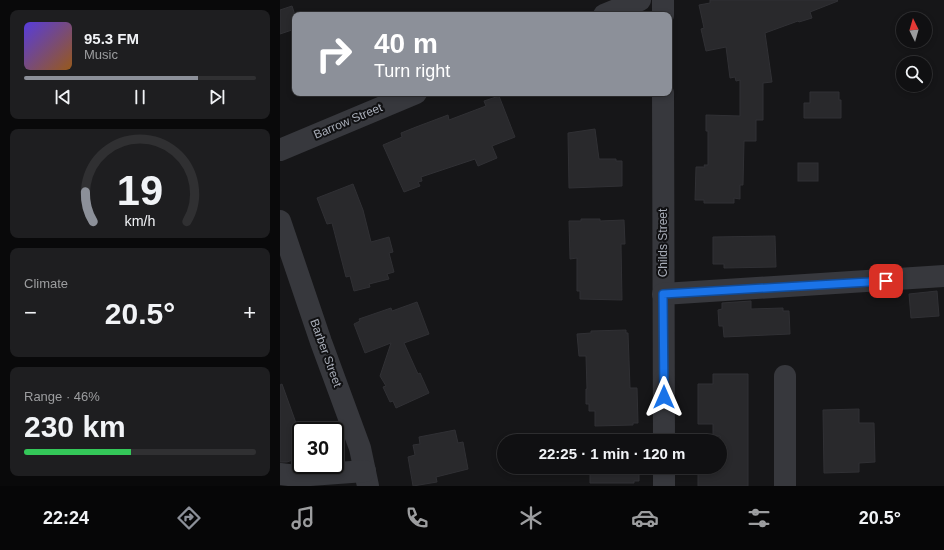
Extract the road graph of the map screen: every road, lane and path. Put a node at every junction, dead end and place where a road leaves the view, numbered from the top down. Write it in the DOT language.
graph roads {
  1 [pos="640,0"];
  2 [pos="663,0"];
  3 [pos="611,12"];
  4 [pos="663,12"];
  5 [pos="409,96"];
  6 [pos="663,96"];
  7 [pos="280,150"];
  8 [pos="280,221"];
  9 [pos="944,276"];
  10 [pos="663,294"];
  11 [pos="786,376"];
  12 [pos="664,434"];
  13 [pos="280,474"];
  14 [pos="664,474"];
  15 [pos="366,478"];
  16 [pos="664,486"];
  17 [pos="784,486"];
  1 -- 3 [label="street"];
  2 -- 4 [label="street"];
  5 -- 7 [label="street, Barrow Street"];
  6 -- 10 [label="street, Childs Street"];
  8 -- 15 [label="street, Barber Street"];
  9 -- 10 [label="street"];
  10 -- 12 [label="street, Childs Street"];
  11 -- 17 [label="street"];
  13 -- 15 [label="street"];
  14 -- 16 [label="street"];
}
